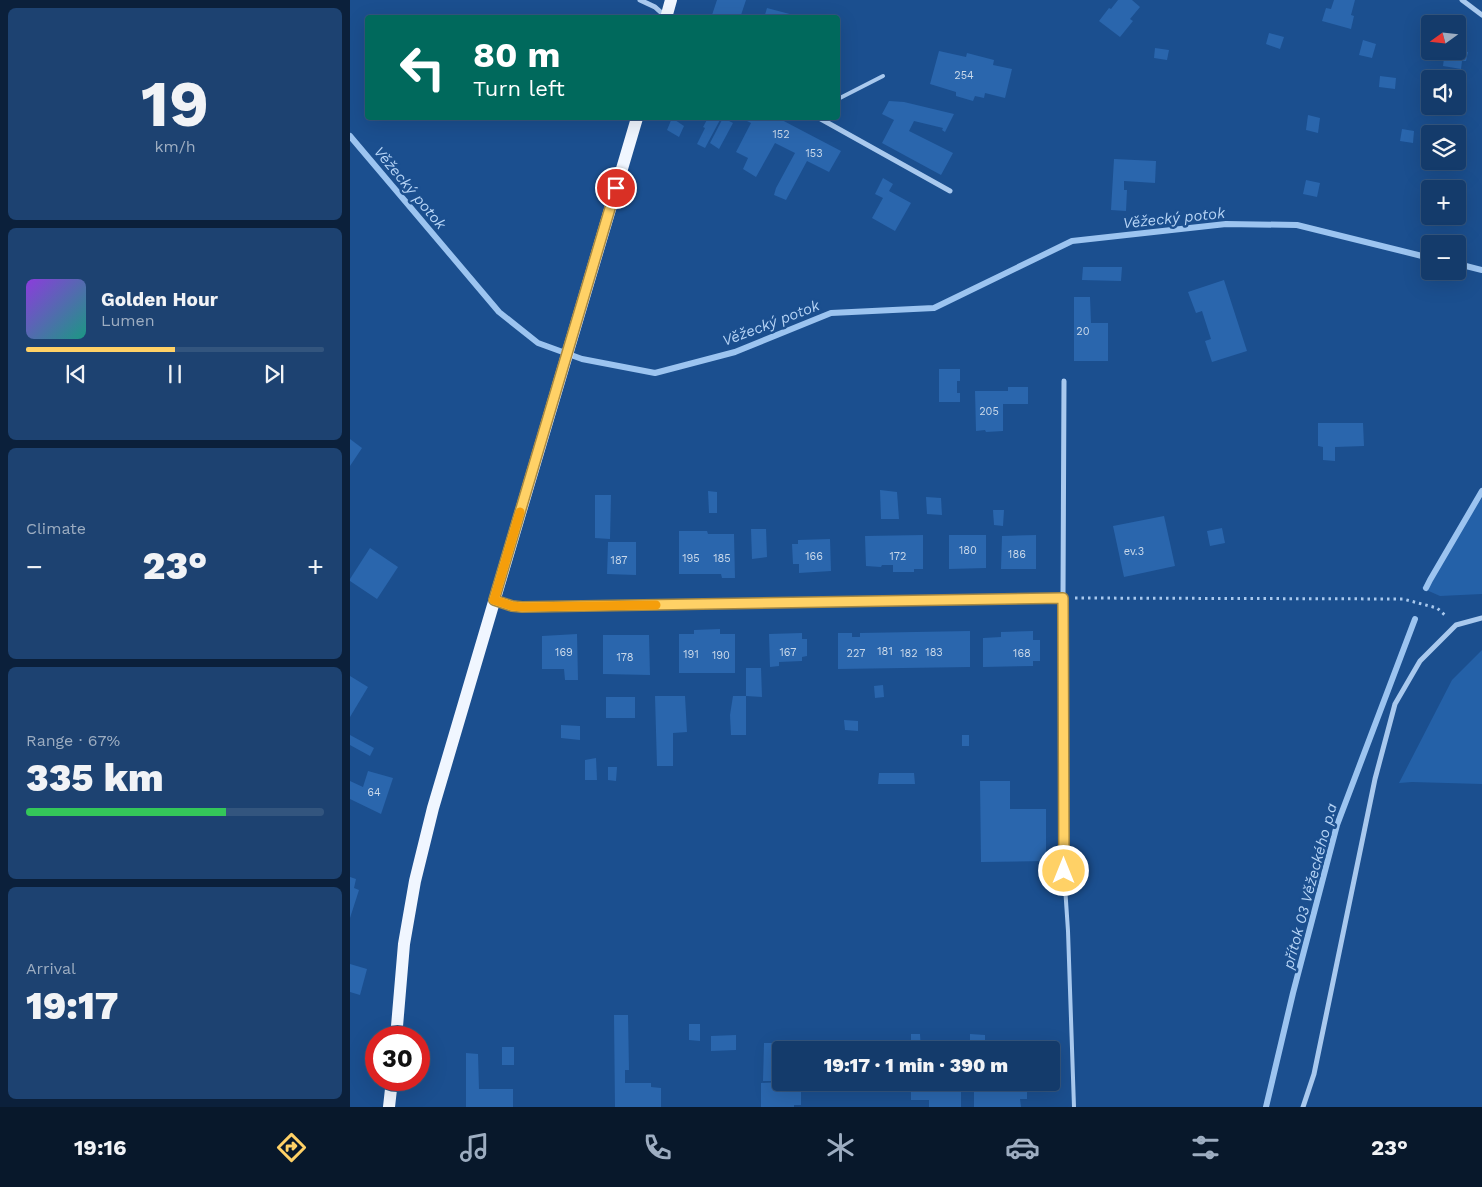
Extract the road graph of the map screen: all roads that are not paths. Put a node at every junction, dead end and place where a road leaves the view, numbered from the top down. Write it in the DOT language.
graph roads {
  1 [pos="640,0"];
  2 [pos="671,0"];
  3 [pos="1462,0"];
  4 [pos="665,15"];
  5 [pos="667,15"];
  6 [pos="1482,15"];
  7 [pos="883,76"];
  8 [pos="840,98"];
  9 [pos="636,120"];
  10 [pos="823,120"];
  11 [pos="950,191"];
  12 [pos="1064,381"];
  13 [pos="1063,598"];
  14 [pos="494,600"];
  15 [pos="1482,618"];
  16 [pos="1064,871"];
  17 [pos="397,1026"];
  18 [pos="391,1091"];
  19 [pos="389,1107"];
  20 [pos="1074,1107"];
  21 [pos="1303,1107"];
  1 -- 4 [label="street"];
  2 -- 5 [label="main road"];
  3 -- 6 [label="street"];
  7 -- 8 [label="lane"];
  9 -- 14 [label="main road"];
  10 -- 11 [label="street"];
  12 -- 13 [label="street"];
  13 -- 14 [label="street"];
  13 -- 16 [label="street"];
  14 -- 17 [label="main road"];
  15 -- 21 [label="street"];
  16 -- 20 [label="lane"];
  18 -- 19 [label="main road"];
}
